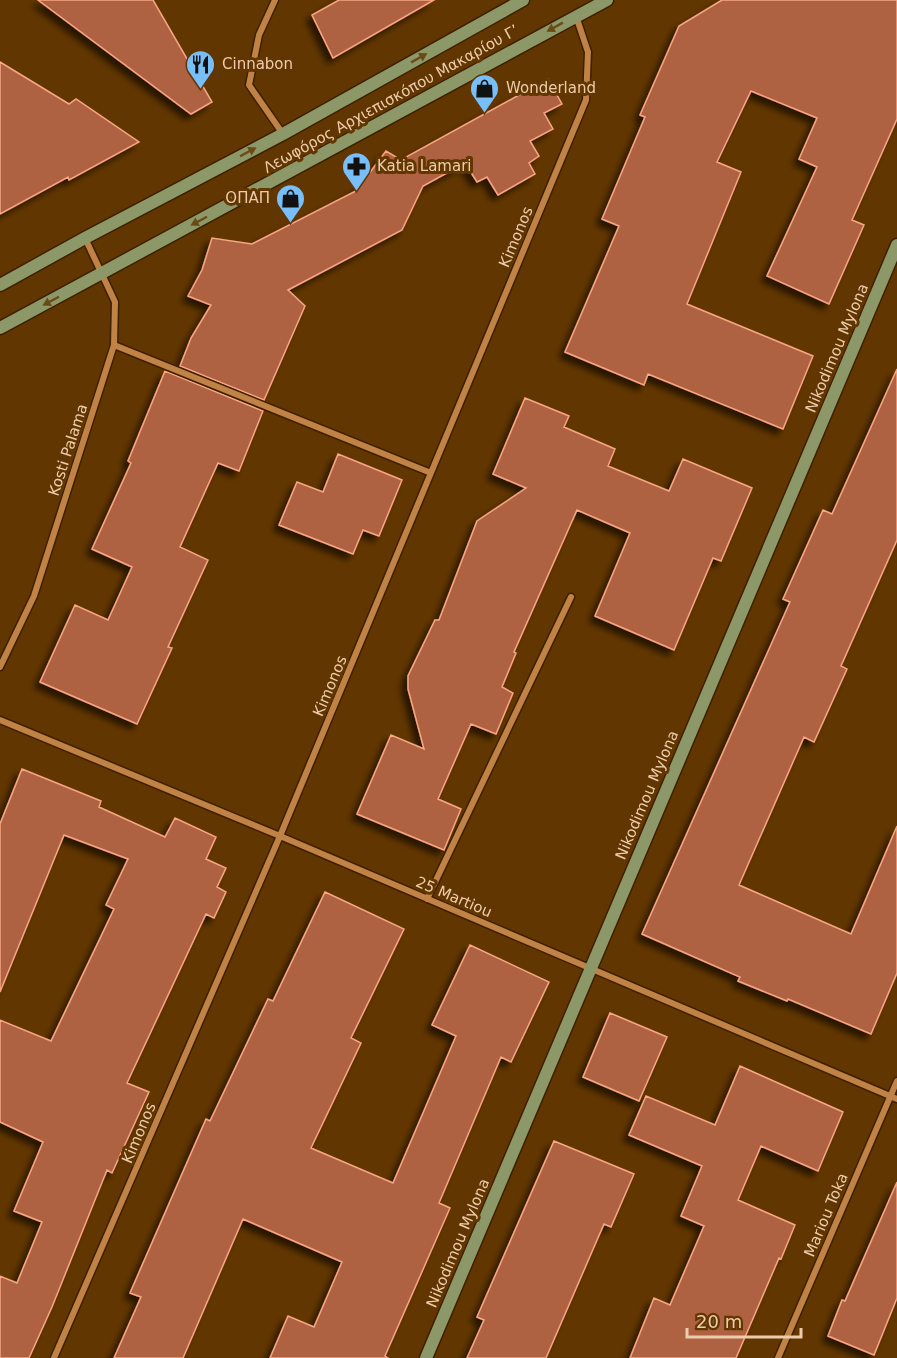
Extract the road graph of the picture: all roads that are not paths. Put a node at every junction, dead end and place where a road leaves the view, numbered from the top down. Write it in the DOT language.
graph roads {
  1 [pos="275,0"];
  2 [pos="523,0"];
  3 [pos="607,0"];
  4 [pos="576,16"];
  5 [pos="283,134"];
  6 [pos="85,238"];
  7 [pos="897,245"];
  8 [pos="103,273"];
  9 [pos="0,285"];
  10 [pos="0,328"];
  11 [pos="114,345"];
  12 [pos="431,473"];
  13 [pos="571,597"];
  14 [pos="0,666"];
  15 [pos="0,720"];
  16 [pos="280,836"];
  17 [pos="427,899"];
  18 [pos="590,967"];
  19 [pos="897,1081"];
  20 [pos="894,1097"];
  21 [pos="54,1358"];
  22 [pos="426,1358"];
  23 [pos="778,1358"];
  1 -- 5 [label="street"];
  5 -- 2 [label="main road, Λεωφόρος Αρχιεπισκόπου Μακαρίου Γ’, one-way"];
  3 -- 4 [label="main road, Λεωφόρος Αρχιεπισκόπου Μακαρίου Γ’"];
  4 -- 8 [label="main road, Λεωφόρος Αρχιεπισκόπου Μακαρίου Γ’, one-way"];
  4 -- 12 [label="street, Kimonos"];
  6 -- 5 [label="main road, Λεωφόρος Αρχιεπισκόπου Μακαρίου Γ’, one-way"];
  6 -- 8 [label="street, Kosti Palama"];
  6 -- 9 [label="main road, Λεωφόρος Αρχιεπισκόπου Μακαρίου Γ’"];
  7 -- 18 [label="main road, Nikodimou Mylona"];
  8 -- 10 [label="main road, Λεωφόρος Αρχιεπισκόπου Μακαρίου Γ’, one-way"];
  8 -- 11 [label="street, Kosti Palama"];
  11 -- 12 [label="street"];
  11 -- 14 [label="street, Kosti Palama"];
  12 -- 16 [label="street, Kimonos"];
  13 -- 17 [label="street"];
  15 -- 16 [label="street, 25 Martiou"];
  16 -- 17 [label="street, 25 Martiou"];
  16 -- 21 [label="street, Kimonos"];
  17 -- 18 [label="street, 25 Martiou"];
  18 -- 20 [label="street, 25 Martiou"];
  18 -- 22 [label="main road, Nikodimou Mylona"];
  19 -- 20 [label="street, Mariou Toka"];
  20 -- 23 [label="street, Mariou Toka"];
}
